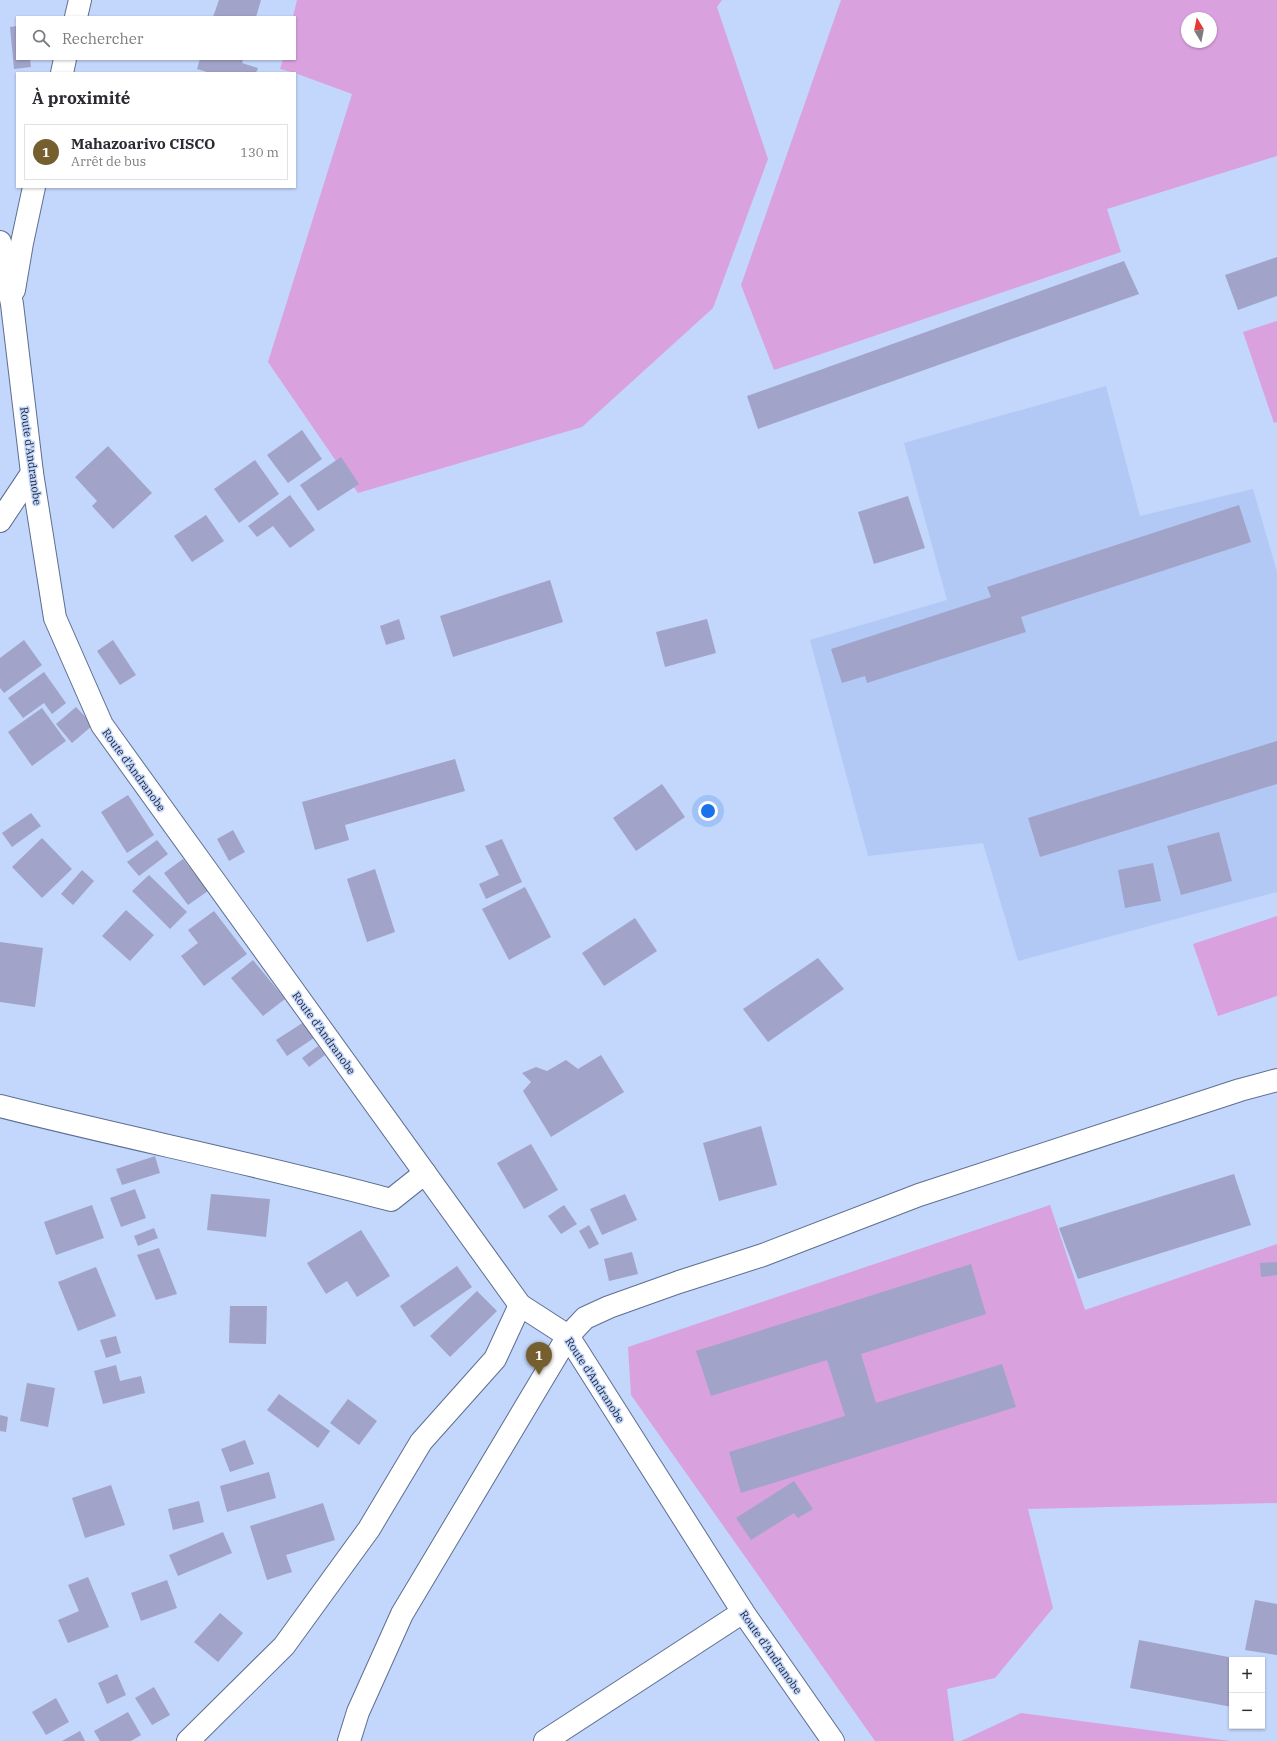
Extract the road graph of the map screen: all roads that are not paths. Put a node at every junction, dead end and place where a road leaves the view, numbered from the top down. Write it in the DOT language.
graph roads {
  1 [pos="80,0"];
  2 [pos="76,16"];
  3 [pos="65,60"];
  4 [pos="62,72"];
  5 [pos="34,188"];
  6 [pos="0,242"];
  7 [pos="12,304"];
  8 [pos="32,473"];
  9 [pos="0,521"];
  10 [pos="1277,1080"];
  11 [pos="0,1106"];
  12 [pos="425,1173"];
  13 [pos="520,1305"];
  14 [pos="568,1336"];
  15 [pos="743,1612"];
  16 [pos="188,1741"];
  17 [pos="349,1741"];
  18 [pos="545,1741"];
  19 [pos="833,1741"];
  1 -- 2 [label="street"];
  3 -- 4 [label="street"];
  5 -- 7 [label="street"];
  6 -- 7 [label="street, Route d'Andranobe"];
  7 -- 8 [label="street, Route d'Andranobe"];
  8 -- 9 [label="street"];
  8 -- 12 [label="street, Route d'Andranobe"];
  10 -- 14 [label="street"];
  11 -- 12 [label="street"];
  12 -- 13 [label="street, Route d'Andranobe"];
  13 -- 14 [label="street, Route d'Andranobe"];
  13 -- 16 [label="street"];
  14 -- 15 [label="street, Route d'Andranobe"];
  14 -- 17 [label="street"];
  15 -- 18 [label="street"];
  15 -- 19 [label="street, Route d'Andranobe"];
}
